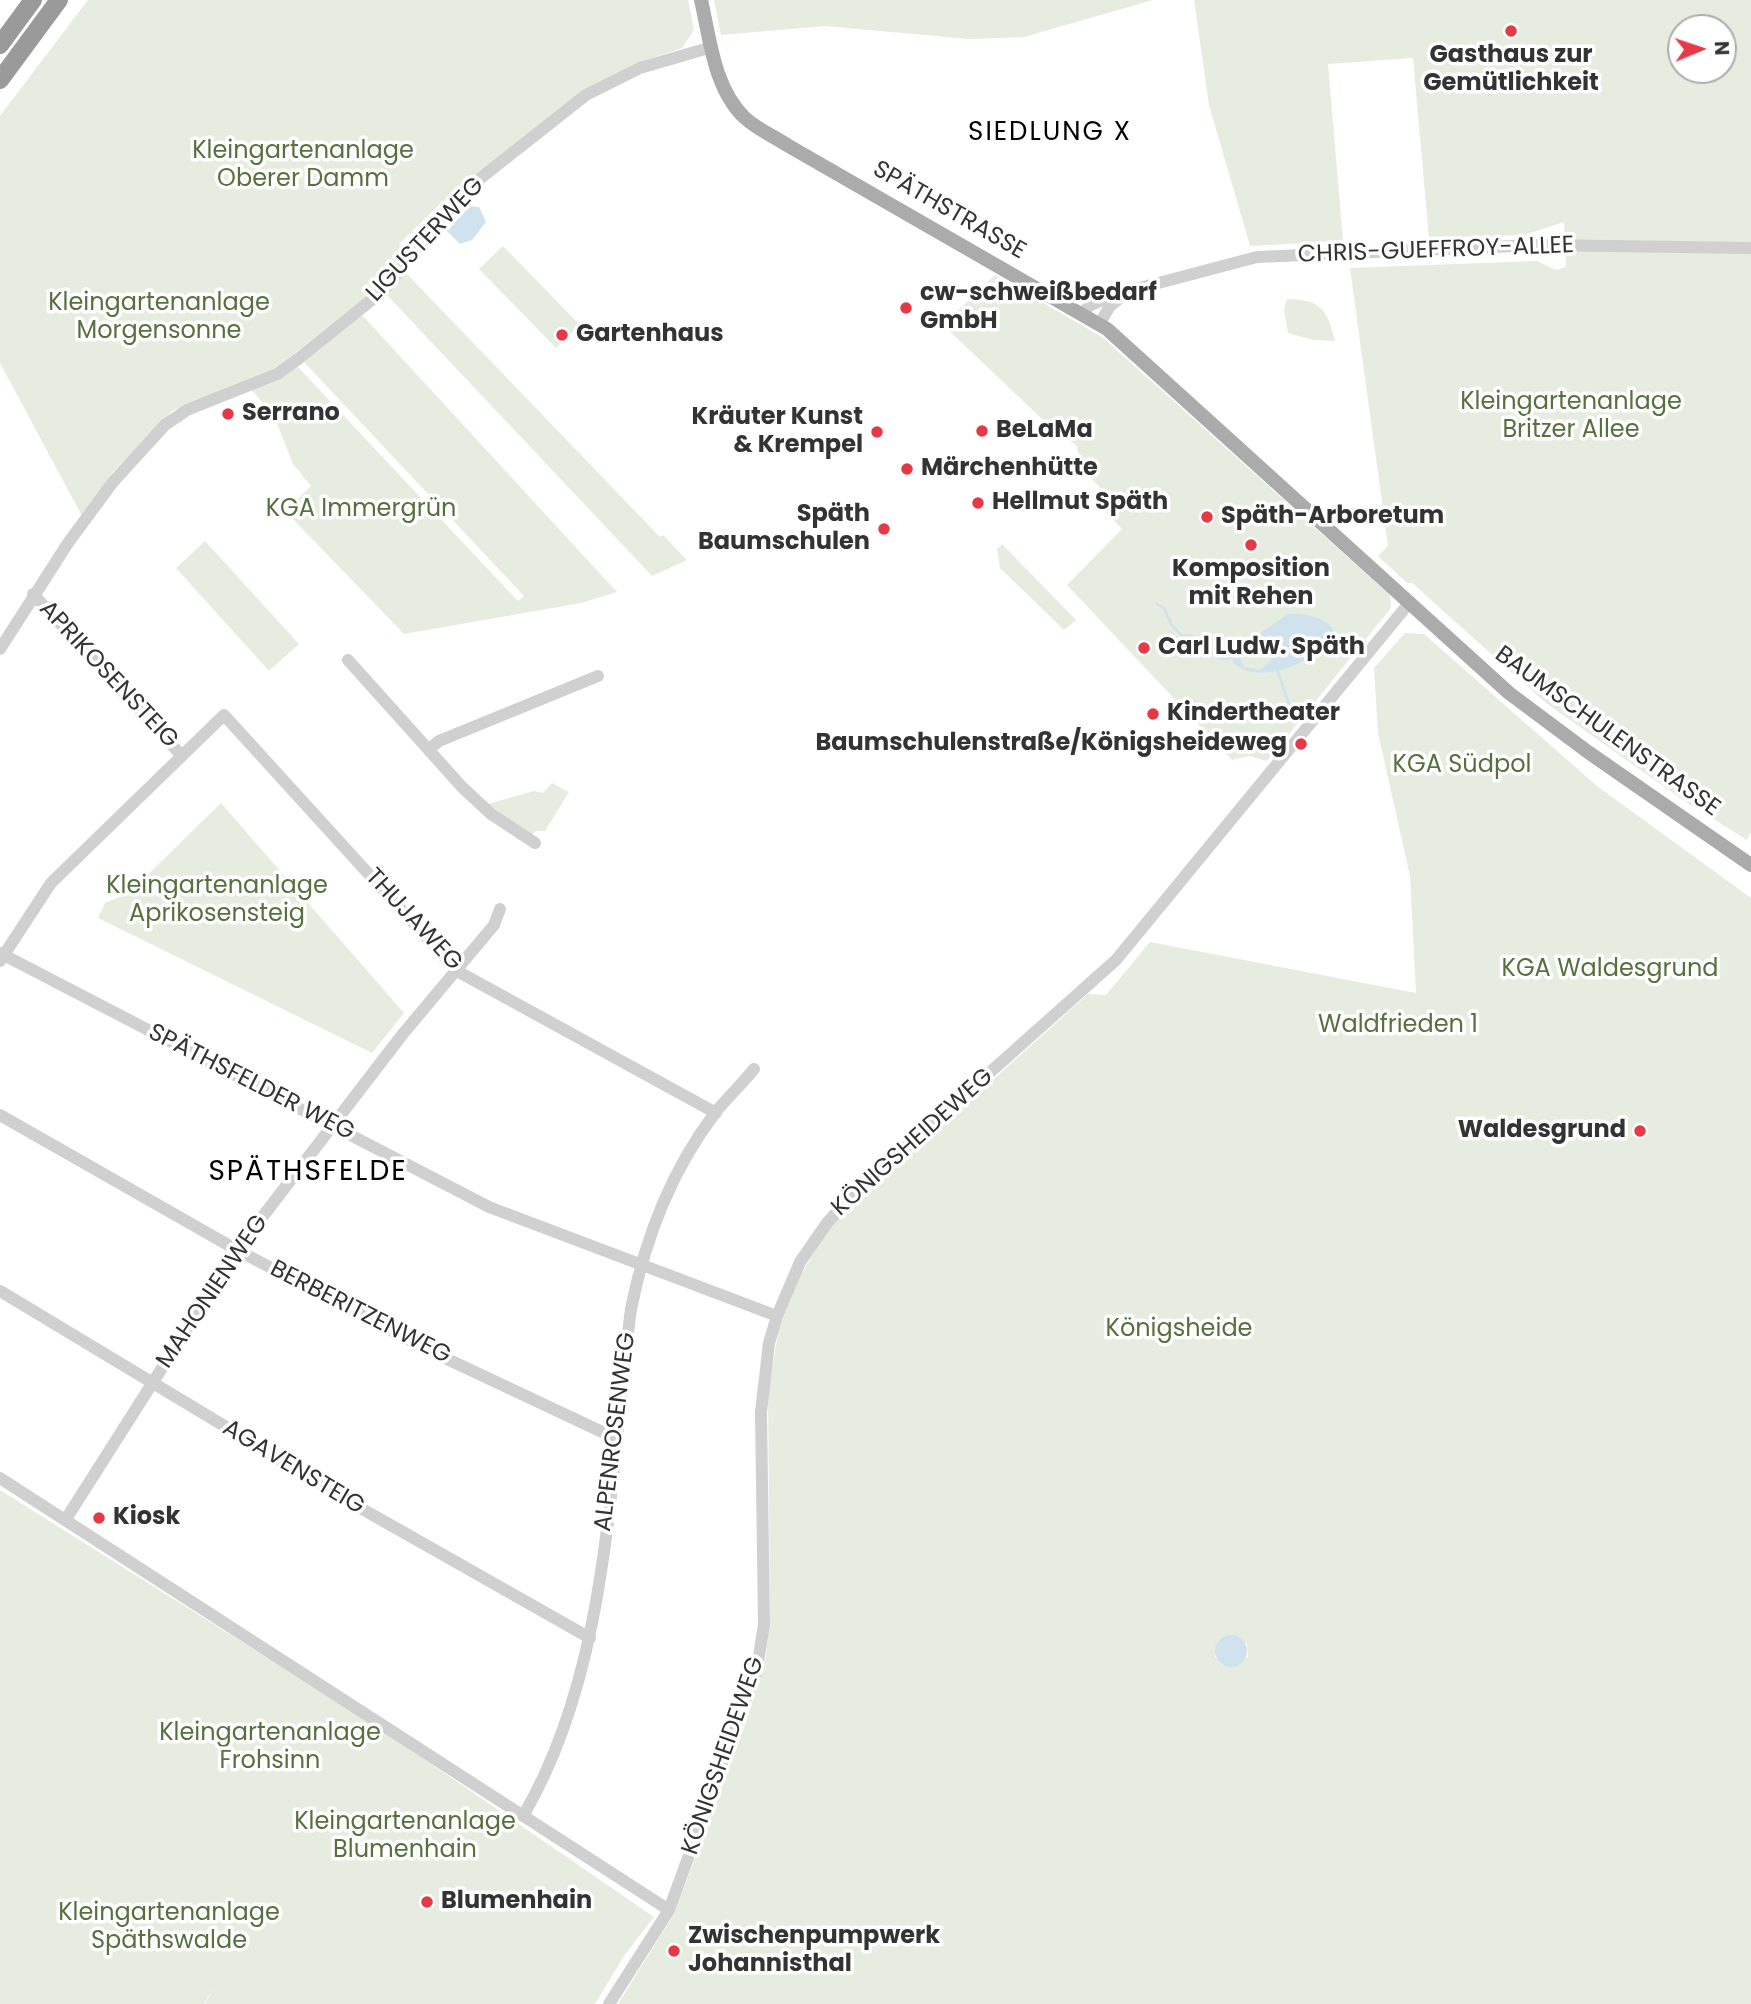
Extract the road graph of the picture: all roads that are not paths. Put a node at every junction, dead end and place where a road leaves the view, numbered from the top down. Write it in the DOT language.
graph roads {
  1 [pos="59,0"];
  2 [pos="701,0"];
  3 [pos="29,6"];
  4 [pos="0,45"];
  5 [pos="712,47"];
  6 [pos="0,80"];
  7 [pos="1751,248"];
  8 [pos="1127,293"];
  9 [pos="1083,313"];
  10 [pos="1100,323"];
  11 [pos="33,594"];
  12 [pos="1410,602"];
  13 [pos="0,649"];
  14 [pos="348,660"];
  15 [pos="598,676"];
  16 [pos="224,715"];
  17 [pos="429,749"];
  18 [pos="182,756"];
  19 [pos="535,843"];
  20 [pos="1751,865"];
  21 [pos="500,909"];
  22 [pos="1,956"];
  23 [pos="457,971"];
  24 [pos="754,1069"];
  25 [pos="716,1113"];
  26 [pos="0,1115"];
  27 [pos="332,1125"];
  28 [pos="237,1250"];
  29 [pos="640,1264"];
  30 [pos="0,1291"];
  31 [pos="777,1316"];
  32 [pos="152,1384"];
  33 [pos="615,1438"];
  34 [pos="0,1478"];
  35 [pos="66,1519"];
  36 [pos="590,1638"];
  37 [pos="523,1816"];
  38 [pos="669,1910"];
  39 [pos="610,2004"];
  1 -- 6 [label="highway"];
  2 -- 5 [label="main road, SPÄTHSTRASSE"];
  3 -- 4 [label="highway"];
  5 -- 9 [label="main road, SPÄTHSTRASSE"];
  5 -- 11 [label="street, LIGUSTERWEG"];
  7 -- 8 [label="street, CHRIS-GUEFFROY-ALLEE"];
  8 -- 9 [label="street, CHRIS-GUEFFROY-ALLEE"];
  8 -- 10 [label="street"];
  9 -- 10 [label="main road, SPÄTHSTRASSE"];
  10 -- 12 [label="main road, SPÄTHSTRASSE"];
  11 -- 13 [label="street, LIGUSTERWEG"];
  11 -- 18 [label="street, APRIKOSENSTEIG"];
  12 -- 20 [label="main road, BAUMSCHULENSTRASSE"];
  12 -- 31 [label="street, KÖNIGSHEIDEWEG"];
  14 -- 17 [label="street"];
  15 -- 17 [label="street"];
  16 -- 18 [label="street, APRIKOSENSTEIG"];
  16 -- 23 [label="street, THUJAWEG"];
  17 -- 19 [label="street"];
  18 -- 22 [label="street, APRIKOSENSTEIG"];
  21 -- 23 [label="street, MAHONIENWEG"];
  22 -- 27 [label="street, SPÄTHSFELDER WEG"];
  23 -- 25 [label="street, THUJAWEG"];
  23 -- 27 [label="street, MAHONIENWEG"];
  24 -- 25 [label="street, ALPENROSENWEG"];
  25 -- 29 [label="street, ALPENROSENWEG"];
  26 -- 28 [label="street, BERBERITZENWEG"];
  27 -- 28 [label="street, MAHONIENWEG"];
  27 -- 29 [label="street, SPÄTHSFELDER WEG"];
  28 -- 32 [label="street, MAHONIENWEG"];
  28 -- 33 [label="street, BERBERITZENWEG"];
  29 -- 31 [label="street, SPÄTHSFELDER WEG"];
  29 -- 33 [label="street, ALPENROSENWEG"];
  30 -- 32 [label="street, AGAVENSTEIG"];
  31 -- 38 [label="street, KÖNIGSHEIDEWEG"];
  32 -- 35 [label="street, MAHONIENWEG"];
  32 -- 36 [label="street, AGAVENSTEIG"];
  33 -- 36 [label="street, ALPENROSENWEG"];
  34 -- 35 [label="street"];
  35 -- 37 [label="street"];
  36 -- 37 [label="street, ALPENROSENWEG"];
  37 -- 38 [label="street"];
  38 -- 39 [label="street, KÖNIGSHEIDEWEG"];
}
